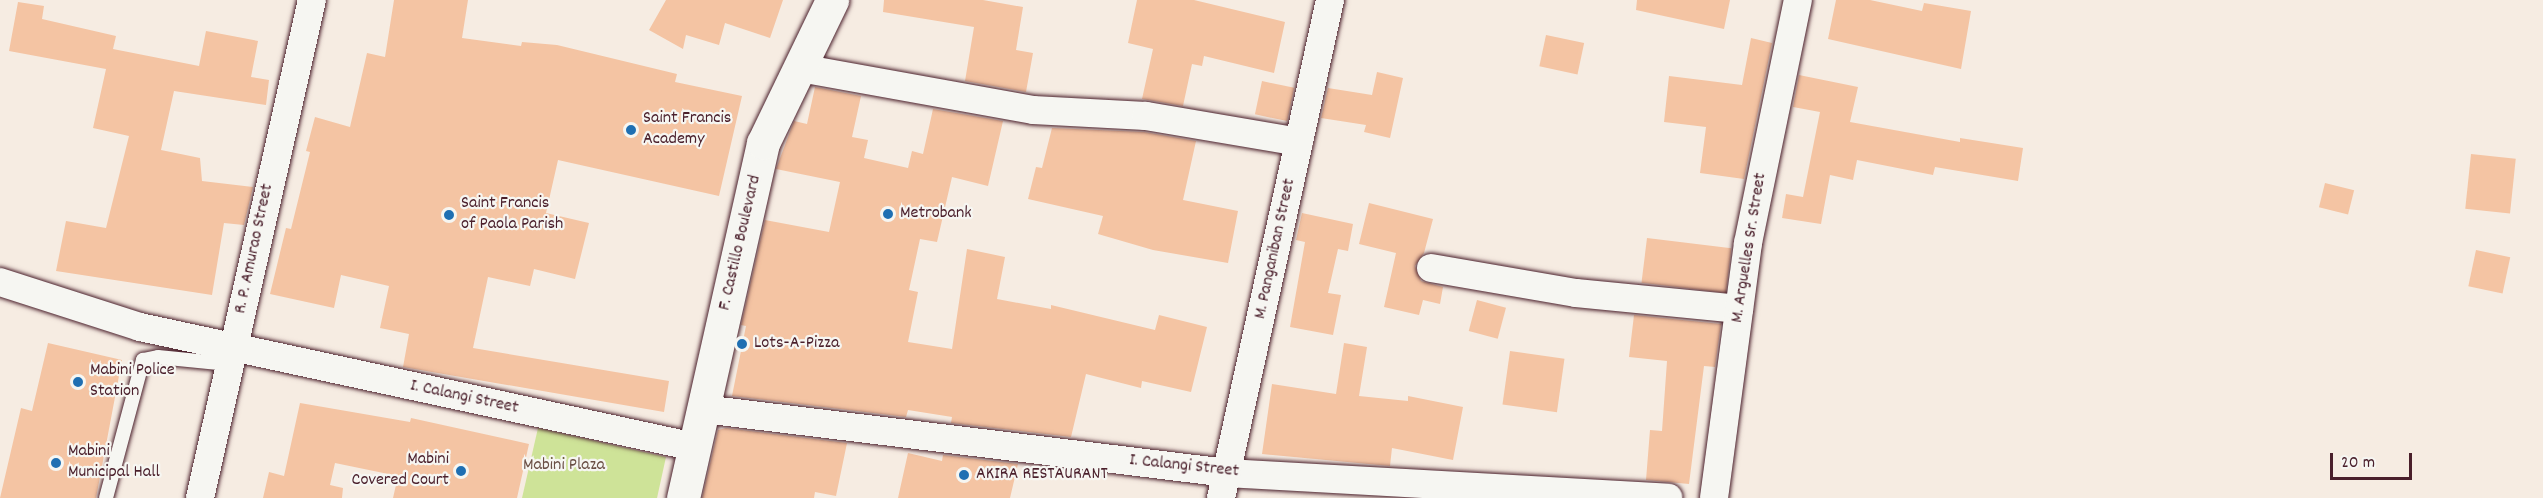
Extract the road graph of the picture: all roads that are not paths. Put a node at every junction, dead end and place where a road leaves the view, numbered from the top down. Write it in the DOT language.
graph roads {
  1 [pos="312,0"];
  2 [pos="832,0"];
  3 [pos="1330,0"];
  4 [pos="1798,0"];
  5 [pos="800,68"];
  6 [pos="1299,142"];
  7 [pos="1431,268"];
  8 [pos="0,282"];
  9 [pos="1739,309"];
  10 [pos="231,356"];
  11 [pos="703,409"];
  12 [pos="695,447"];
  13 [pos="1224,486"];
  14 [pos="106,498"];
  15 [pos="200,498"];
  16 [pos="683,498"];
  17 [pos="1668,498"];
  18 [pos="1714,498"];
  1 -- 10 [label="street, R. P. Amurao Street"];
  2 -- 5 [label="main road, F. Castillo Boulevard"];
  3 -- 6 [label="street, M. Panganiban Street"];
  4 -- 9 [label="street, M. Arguelles Sr. Street"];
  5 -- 6 [label="street"];
  5 -- 11 [label="main road, F. Castillo Boulevard"];
  6 -- 13 [label="street, M. Panganiban Street"];
  7 -- 9 [label="street"];
  8 -- 10 [label="street, I. Calangi Street"];
  9 -- 18 [label="street, M. Arguelles Sr. Street"];
  10 -- 12 [label="street, I. Calangi Street"];
  10 -- 14 [label="lane"];
  10 -- 15 [label="street, R. P. Amurao Street"];
  11 -- 12 [label="main road, F. Castillo Boulevard"];
  11 -- 13 [label="street, I. Calangi Street"];
  12 -- 16 [label="main road, F. Castillo Boulevard"];
  13 -- 17 [label="street, I. Calangi Street"];
}
